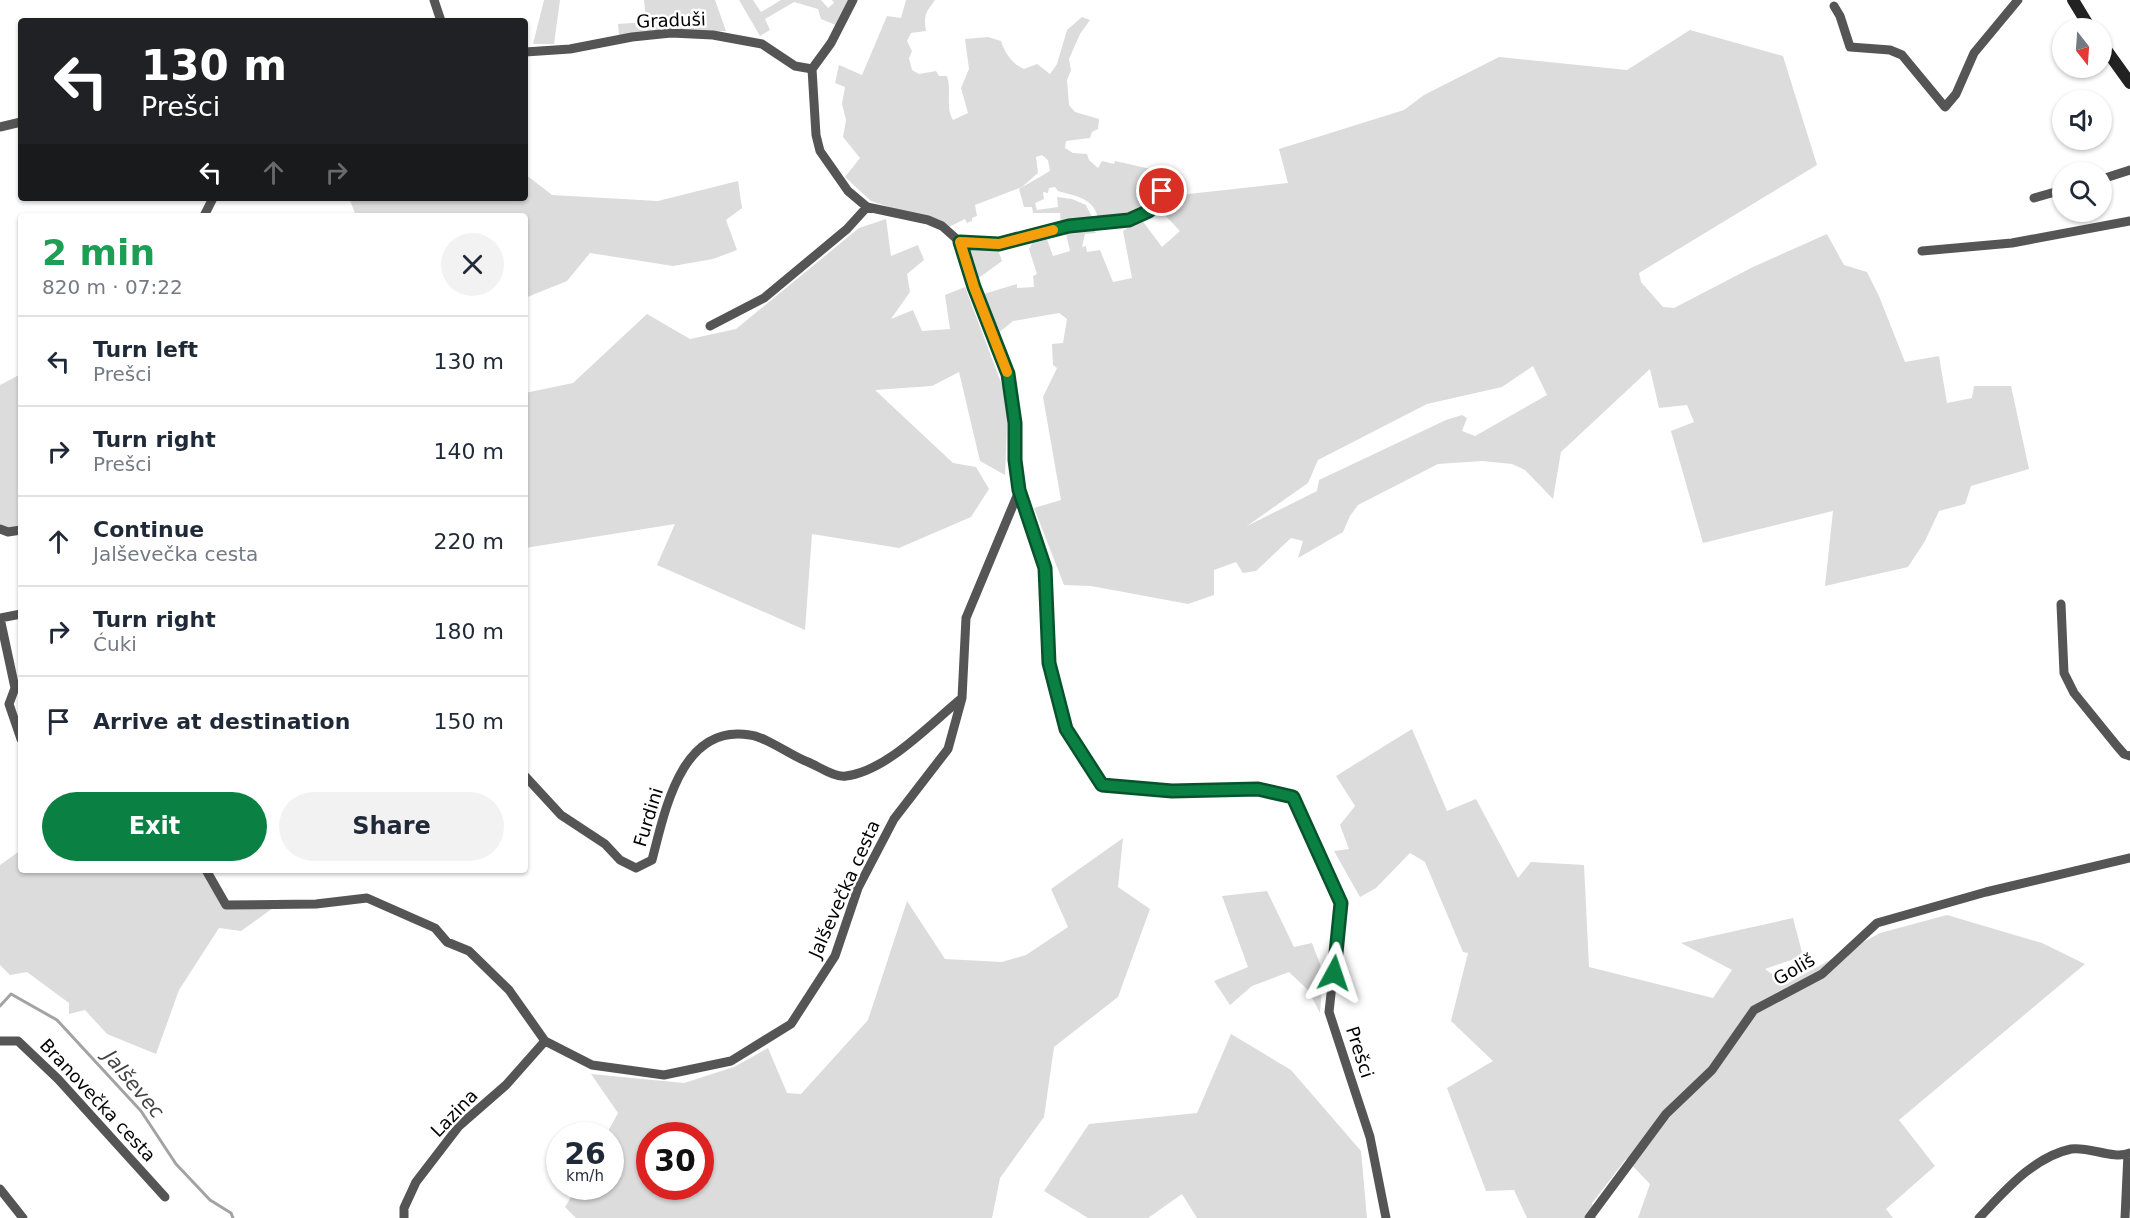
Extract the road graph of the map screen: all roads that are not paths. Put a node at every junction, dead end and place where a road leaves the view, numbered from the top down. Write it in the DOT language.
graph roads {
  1 [pos="434,0"];
  2 [pos="853,0"];
  3 [pos="2018,0"];
  4 [pos="2073,0"];
  5 [pos="1834,6"];
  6 [pos="440,18"];
  7 [pos="2084,18"];
  8 [pos="528,52"];
  9 [pos="2112,58"];
  10 [pos="812,69"];
  11 [pos="2130,83"];
  12 [pos="18,123"];
  13 [pos="0,127"];
  14 [pos="2130,170"];
  15 [pos="1165,172"];
  16 [pos="2112,176"];
  17 [pos="2052,193"];
  18 [pos="2034,198"];
  19 [pos="867,207"];
  20 [pos="2130,220"];
  21 [pos="960,242"];
  22 [pos="1922,251"];
  23 [pos="710,326"];
  24 [pos="1019,490"];
  25 [pos="0,529"];
  26 [pos="18,530"];
  27 [pos="2061,604"];
  28 [pos="18,615"];
  29 [pos="0,618"];
  30 [pos="962,698"];
  31 [pos="18,730"];
  32 [pos="2130,756"];
  33 [pos="528,779"];
  34 [pos="2130,858"];
  35 [pos="208,873"];
  36 [pos="0,1041"];
  37 [pos="545,1041"];
  38 [pos="2129,1154"];
  39 [pos="0,1189"];
  40 [pos="165,1197"];
  41 [pos="23,1218"];
  42 [pos="404,1218"];
  43 [pos="1386,1218"];
  44 [pos="1589,1218"];
  45 [pos="1979,1218"];
  46 [pos="2125,1218"];
  1 -- 6 [label="street"];
  2 -- 10 [label="street"];
  3 -- 5 [label="street"];
  4 -- 7 [label="street"];
  8 -- 10 [label="street, Graduši"];
  9 -- 11 [label="street"];
  10 -- 19 [label="street"];
  12 -- 13 [label="street"];
  14 -- 16 [label="street"];
  15 -- 21 [label="street"];
  17 -- 18 [label="street"];
  19 -- 21 [label="street"];
  19 -- 23 [label="street"];
  20 -- 22 [label="street"];
  21 -- 24 [label="street"];
  24 -- 30 [label="street, Jalševečka cesta"];
  24 -- 43 [label="street, Prešci"];
  25 -- 26 [label="street"];
  27 -- 32 [label="street"];
  28 -- 29 [label="street"];
  29 -- 31 [label="street"];
  30 -- 33 [label="street, Furdini"];
  30 -- 37 [label="street, Jalševečka cesta"];
  34 -- 44 [label="street, Goliš"];
  35 -- 37 [label="street, Jalševečka cesta"];
  36 -- 40 [label="street, Branovečka cesta"];
  37 -- 42 [label="street, Lazina"];
  38 -- 45 [label="street"];
  38 -- 46 [label="street"];
  39 -- 41 [label="street"];
}
